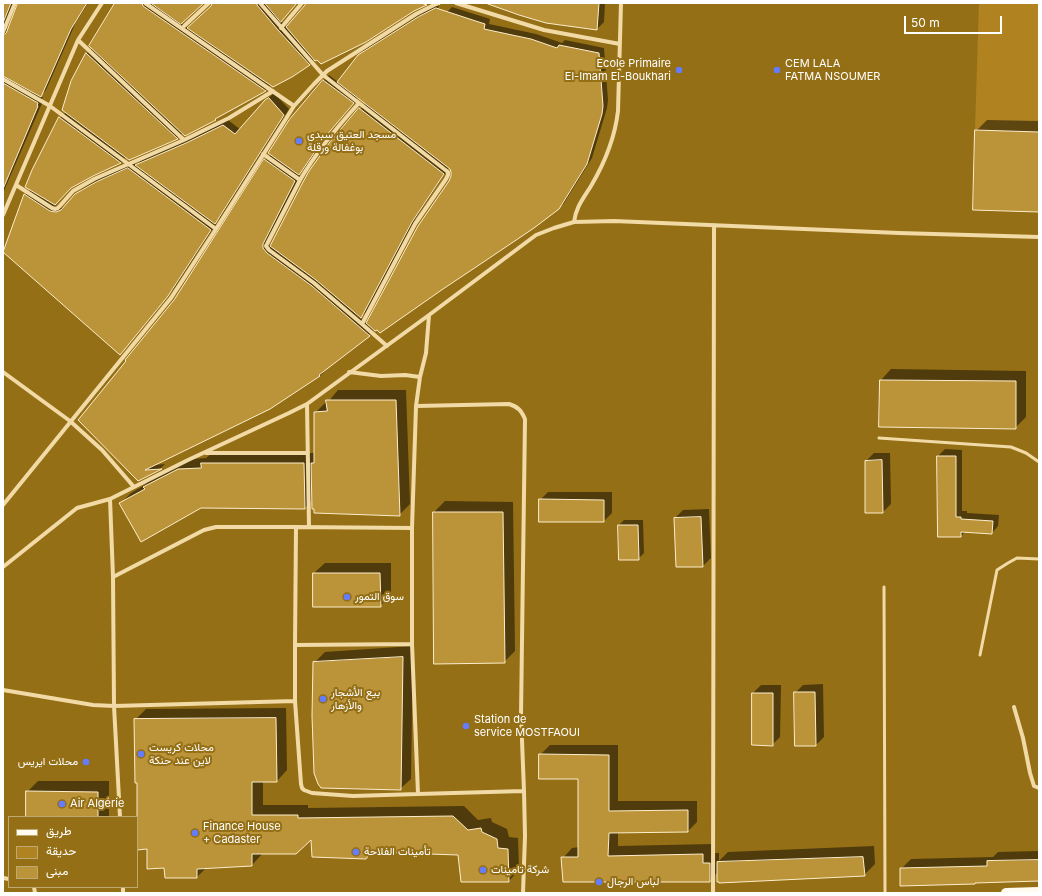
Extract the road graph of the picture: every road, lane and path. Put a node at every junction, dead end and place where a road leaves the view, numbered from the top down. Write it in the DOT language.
graph roads {
  1 [pos="15,3"];
  2 [pos="102,3"];
  3 [pos="145,3"];
  4 [pos="209,3"];
  5 [pos="260,3"];
  6 [pos="302,3"];
  7 [pos="440,3"];
  8 [pos="456,3"];
  9 [pos="621,3"];
  10 [pos="182,28"];
  11 [pos="281,28"];
  12 [pos="3,32"];
  13 [pos="78,40"];
  14 [pos="620,44"];
  15 [pos="323,75"];
  16 [pos="3,78"];
  17 [pos="273,91"];
  18 [pos="359,102"];
  19 [pos="50,106"];
  20 [pos="294,106"];
  21 [pos="184,140"];
  22 [pos="263,154"];
  23 [pos="129,164"];
  24 [pos="300,180"];
  25 [pos="16,185"];
  26 [pos="3,215"];
  27 [pos="574,222"];
  28 [pos="714,225"];
  29 [pos="216,229"];
  30 [pos="1039,237"];
  31 [pos="429,316"];
  32 [pos="362,324"];
  33 [pos="387,346"];
  34 [pos="3,372"];
  35 [pos="349,372"];
  36 [pos="420,377"];
  37 [pos="306,404"];
  38 [pos="416,406"];
  39 [pos="70,422"];
  40 [pos="879,438"];
  41 [pos="308,452"];
  42 [pos="203,453"];
  43 [pos="1039,462"];
  44 [pos="134,487"];
  45 [pos="110,499"];
  46 [pos="3,505"];
  47 [pos="296,527"];
  48 [pos="308,527"];
  49 [pos="412,528"];
  50 [pos="1039,559"];
  51 [pos="3,567"];
  52 [pos="113,577"];
  53 [pos="884,587"];
  54 [pos="412,644"];
  55 [pos="295,645"];
  56 [pos="980,655"];
  57 [pos="3,690"];
  58 [pos="295,701"];
  59 [pos="114,706"];
  60 [pos="1014,707"];
  61 [pos="1039,788"];
  62 [pos="524,791"];
  63 [pos="418,794"];
  64 [pos="120,816"];
  65 [pos="1039,892"];
  66 [pos="523,893"];
  67 [pos="713,893"];
  68 [pos="885,893"];
  69 [pos="1006,893"];
  1 -- 12 [label="street"];
  2 -- 13 [label="street"];
  3 -- 10 [label="street"];
  4 -- 10 [label="street"];
  5 -- 11 [label="street"];
  6 -- 11 [label="street"];
  7 -- 15 [label="street"];
  8 -- 14 [label="street"];
  9 -- 14 [label="street"];
  10 -- 17 [label="street"];
  11 -- 15 [label="street"];
  13 -- 19 [label="street"];
  13 -- 21 [label="street"];
  14 -- 27 [label="street"];
  15 -- 18 [label="street"];
  15 -- 20 [label="street"];
  16 -- 19 [label="street"];
  17 -- 20 [label="street"];
  17 -- 21 [label="street"];
  18 -- 24 [label="street"];
  18 -- 32 [label="street"];
  19 -- 23 [label="street"];
  19 -- 25 [label="street"];
  20 -- 22 [label="street"];
  21 -- 23 [label="street"];
  22 -- 24 [label="street"];
  22 -- 29 [label="street"];
  23 -- 25 [label="street"];
  23 -- 29 [label="street"];
  24 -- 32 [label="street"];
  25 -- 26 [label="street"];
  27 -- 28 [label="street"];
  27 -- 31 [label="street"];
  28 -- 30 [label="street"];
  28 -- 67 [label="street"];
  29 -- 39 [label="street"];
  31 -- 33 [label="street"];
  31 -- 36 [label="street"];
  32 -- 33 [label="street"];
  33 -- 35 [label="street"];
  34 -- 39 [label="street"];
  35 -- 36 [label="street"];
  35 -- 37 [label="street"];
  36 -- 38 [label="street"];
  37 -- 41 [label="street"];
  37 -- 42 [label="street"];
  38 -- 49 [label="street"];
  38 -- 62 [label="street"];
  39 -- 44 [label="street"];
  39 -- 46 [label="street"];
  40 -- 43 [label="lane"];
  41 -- 42 [label="street"];
  41 -- 48 [label="street"];
  42 -- 44 [label="street"];
  44 -- 45 [label="street"];
  45 -- 51 [label="street"];
  45 -- 52 [label="street"];
  47 -- 48 [label="street"];
  47 -- 52 [label="street"];
  47 -- 55 [label="street"];
  48 -- 49 [label="street"];
  49 -- 54 [label="street"];
  50 -- 56 [label="lane"];
  52 -- 59 [label="street"];
  53 -- 68 [label="lane"];
  54 -- 55 [label="street"];
  54 -- 63 [label="street"];
  55 -- 58 [label="street"];
  57 -- 59 [label="street"];
  58 -- 59 [label="street"];
  58 -- 63 [label="street"];
  59 -- 64 [label="street"];
  60 -- 61 [label="street"];
  62 -- 63 [label="street"];
  62 -- 66 [label="street"];
  65 -- 69 [label="main road"];
}
